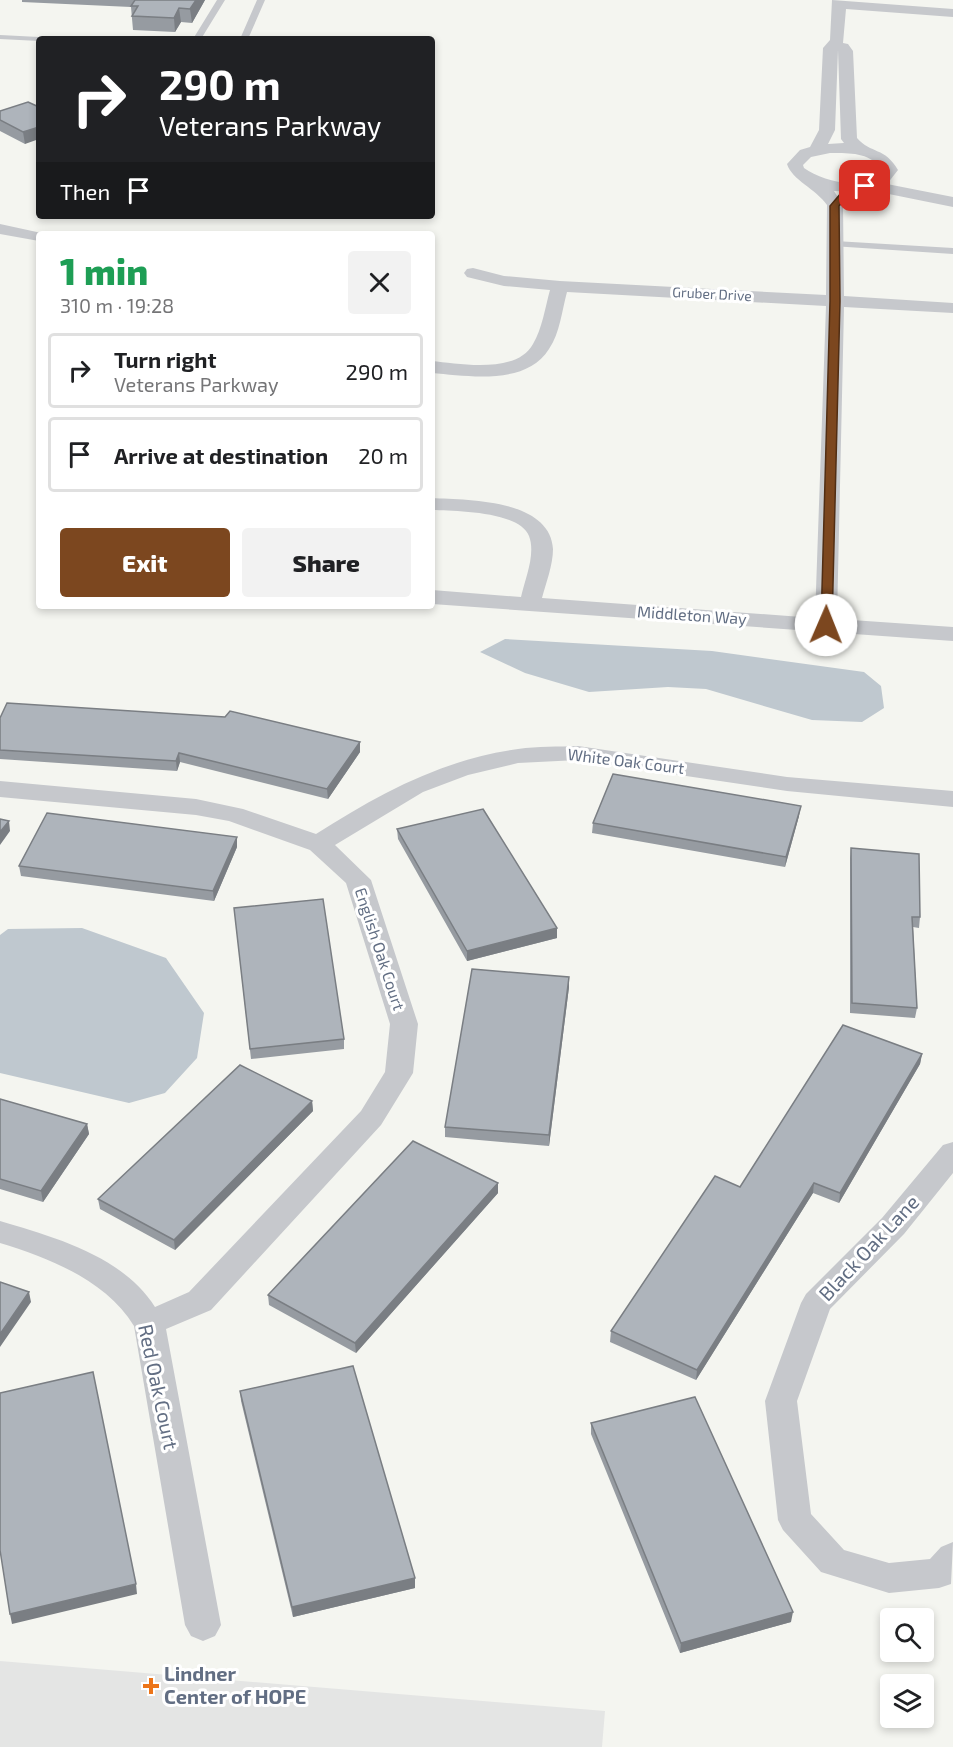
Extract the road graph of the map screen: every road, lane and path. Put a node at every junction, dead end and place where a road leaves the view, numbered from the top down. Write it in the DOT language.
graph roads {
  1 [pos="221,0"];
  2 [pos="261,0"];
  3 [pos="839,2"];
  4 [pos="953,13"];
  5 [pos="199,36"];
  6 [pos="245,36"];
  7 [pos="0,38"];
  8 [pos="36,39"];
  9 [pos="837,41"];
  10 [pos="817,150"];
  11 [pos="859,150"];
  12 [pos="888,176"];
  13 [pos="813,181"];
  14 [pos="867,185"];
  15 [pos="953,194"];
  16 [pos="953,202"];
  17 [pos="835,206"];
  18 [pos="0,229"];
  19 [pos="36,235"];
  20 [pos="835,244"];
  21 [pos="953,251"];
  22 [pos="473,273"];
  23 [pos="560,286"];
  24 [pos="835,301"];
  25 [pos="953,308"];
  26 [pos="435,367"];
  27 [pos="435,504"];
  28 [pos="435,597"];
  29 [pos="530,604"];
  30 [pos="826,625"];
  31 [pos="953,634"];
  32 [pos="0,789"];
  33 [pos="953,799"];
  34 [pos="319,844"];
  35 [pos="953,1153"];
  36 [pos="0,1232"];
  37 [pos="149,1323"];
  38 [pos="953,1557"];
  39 [pos="203,1625"];
  1 -- 5 [label="lane"];
  2 -- 6 [label="lane"];
  3 -- 4 [label="street"];
  3 -- 9 [label="street"];
  7 -- 8 [label="lane"];
  9 -- 10 [label="street"];
  9 -- 11 [label="street"];
  10 -- 11 [label="street"];
  10 -- 13 [label="street"];
  11 -- 12 [label="street"];
  12 -- 14 [label="street"];
  12 -- 15 [label="street"];
  13 -- 14 [label="street"];
  13 -- 17 [label="street"];
  14 -- 16 [label="street"];
  14 -- 17 [label="street"];
  17 -- 20 [label="street"];
  18 -- 19 [label="street"];
  20 -- 21 [label="lane"];
  20 -- 24 [label="street"];
  22 -- 23 [label="street, Gruber Drive"];
  23 -- 24 [label="street, Gruber Drive"];
  23 -- 26 [label="street"];
  24 -- 25 [label="street, Gruber Drive"];
  24 -- 30 [label="street"];
  27 -- 29 [label="street"];
  28 -- 29 [label="street, Middleton Way"];
  29 -- 30 [label="street, Middleton Way"];
  30 -- 31 [label="street, Middleton Way"];
  32 -- 34 [label="street, English Oak Court"];
  33 -- 34 [label="street, White Oak Court"];
  34 -- 37 [label="street, English Oak Court"];
  35 -- 38 [label="street, Black Oak Lane"];
  36 -- 37 [label="street, Red Oak Court"];
  37 -- 39 [label="street, Red Oak Court"];
}
